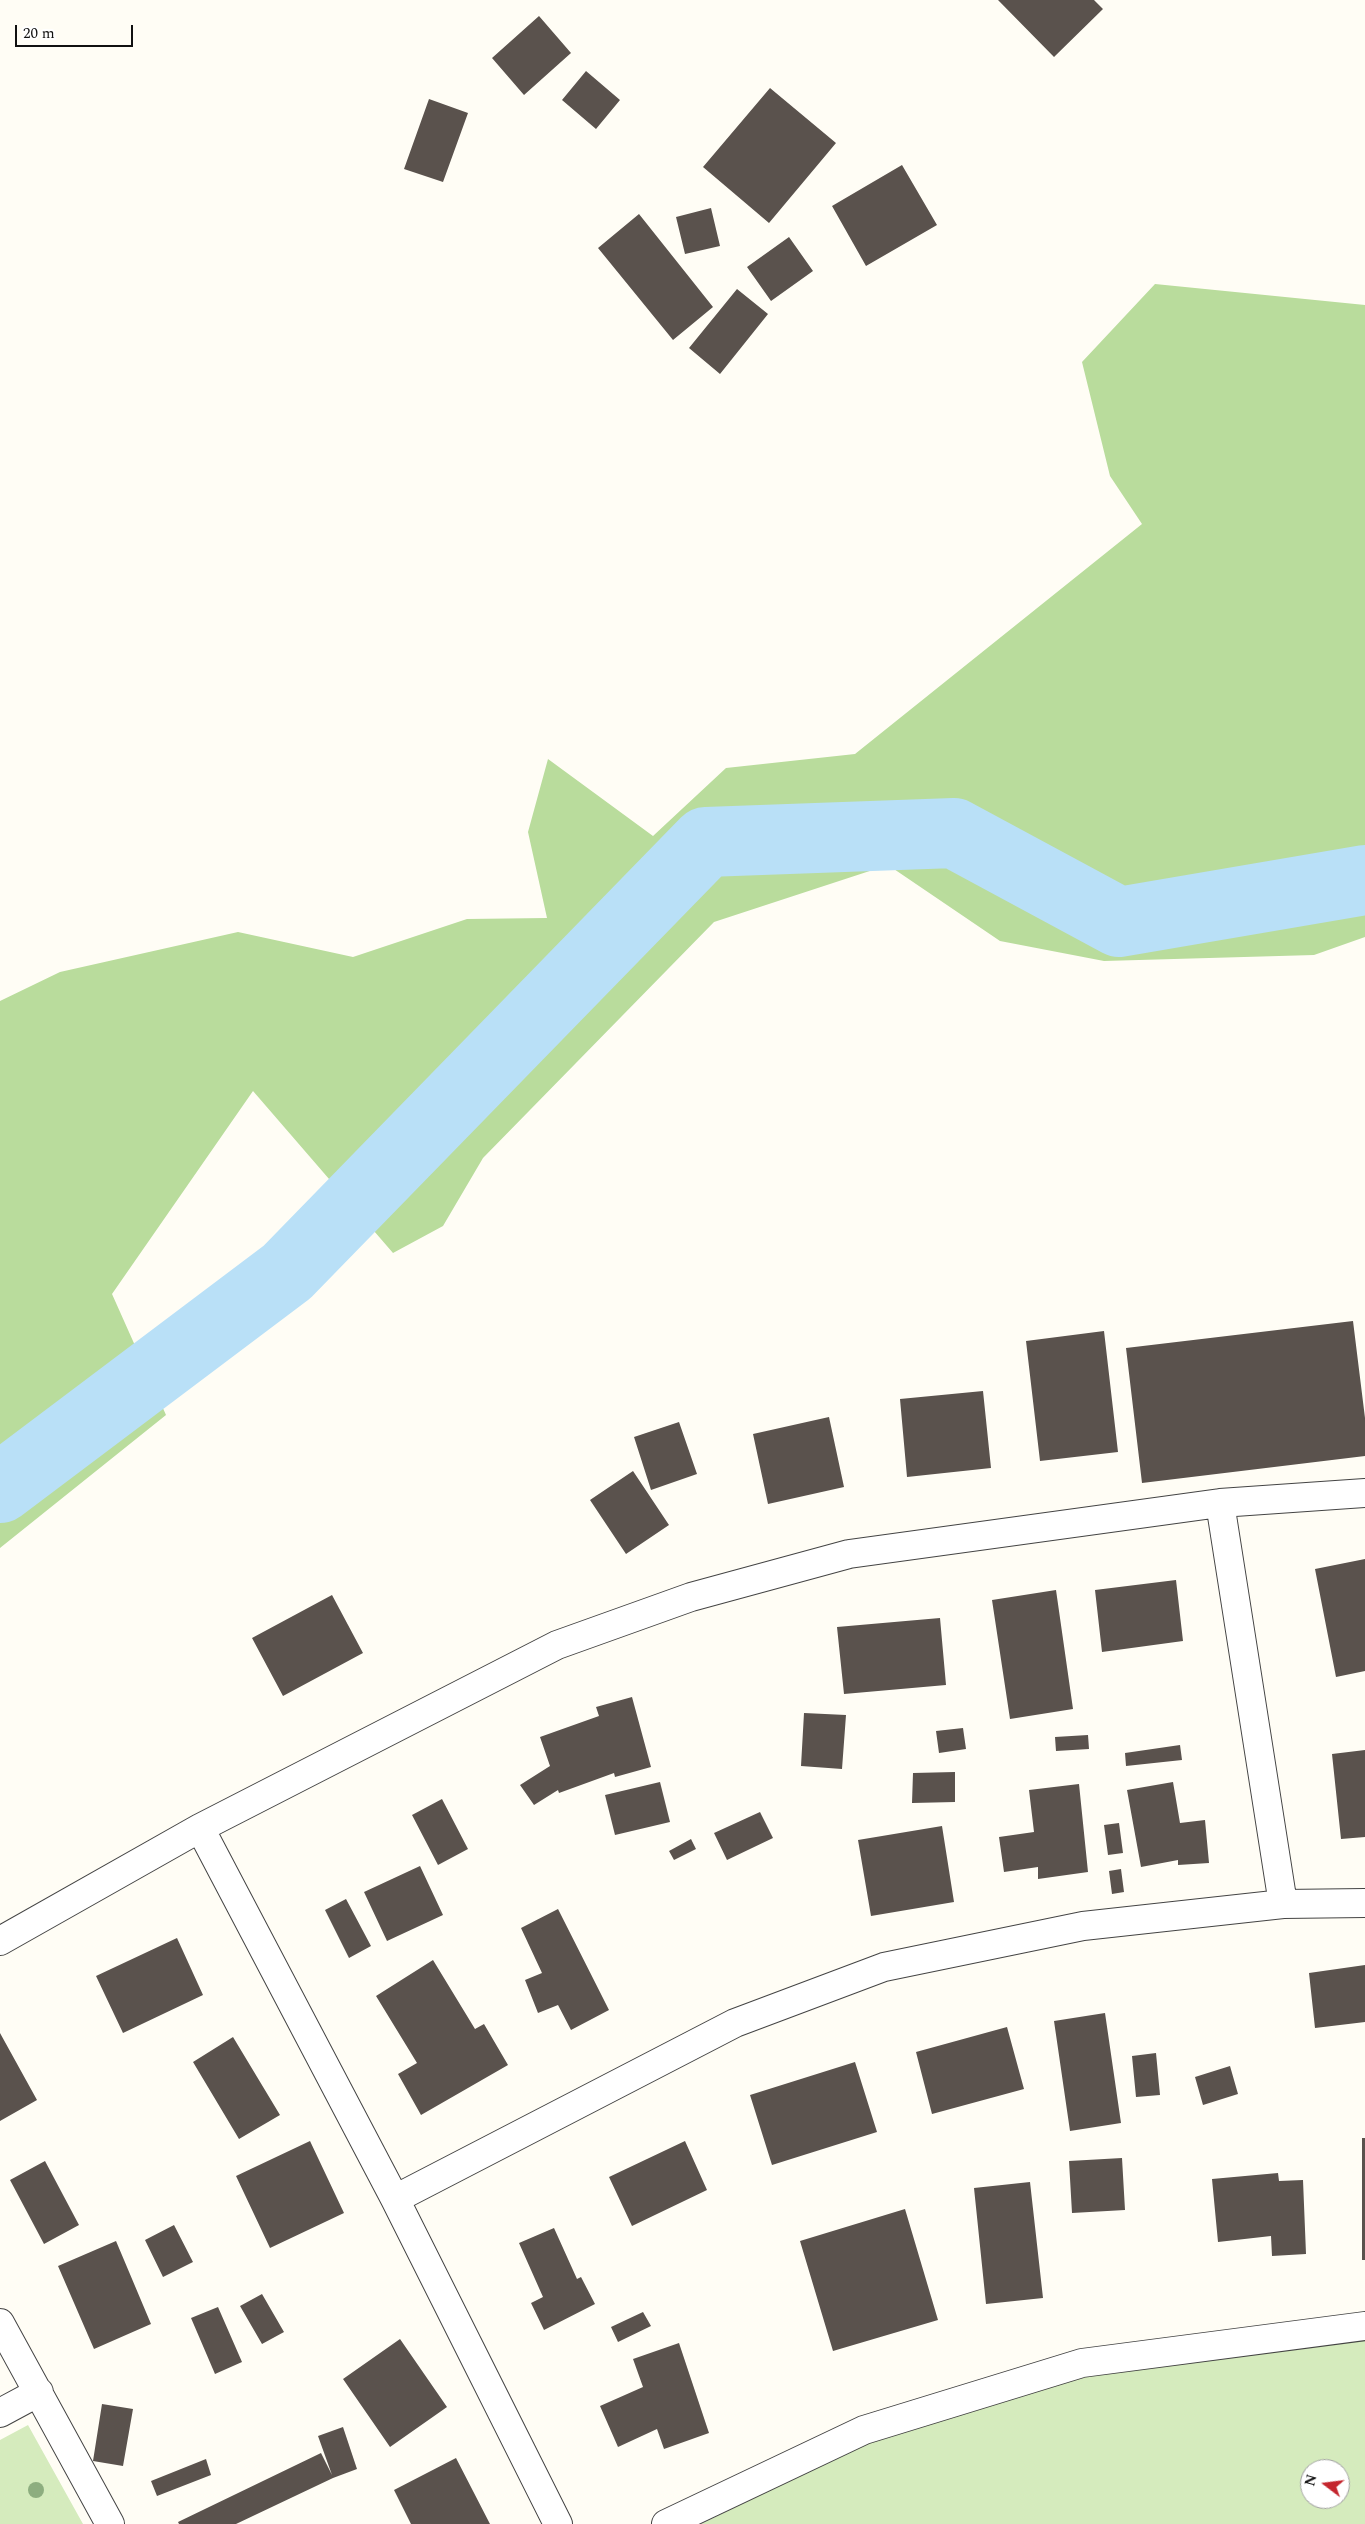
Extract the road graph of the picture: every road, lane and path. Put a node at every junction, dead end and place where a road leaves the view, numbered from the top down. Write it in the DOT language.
graph roads {
  1 [pos="1365,1493"];
  2 [pos="1220,1502"];
  3 [pos="200,1828"];
  4 [pos="1365,1903"];
  5 [pos="1284,1904"];
  6 [pos="0,1941"];
  7 [pos="395,2199"];
  8 [pos="0,2323"];
  9 [pos="1365,2326"];
  10 [pos="38,2392"];
  11 [pos="0,2412"];
  12 [pos="110,2524"];
  13 [pos="558,2524"];
  14 [pos="666,2524"];
  1 -- 2 [label="street"];
  2 -- 3 [label="street"];
  2 -- 5 [label="street"];
  3 -- 6 [label="street"];
  3 -- 7 [label="street"];
  4 -- 5 [label="street"];
  5 -- 7 [label="street"];
  7 -- 13 [label="street"];
  8 -- 10 [label="street"];
  9 -- 14 [label="street"];
  10 -- 11 [label="street"];
  10 -- 12 [label="street"];
}
